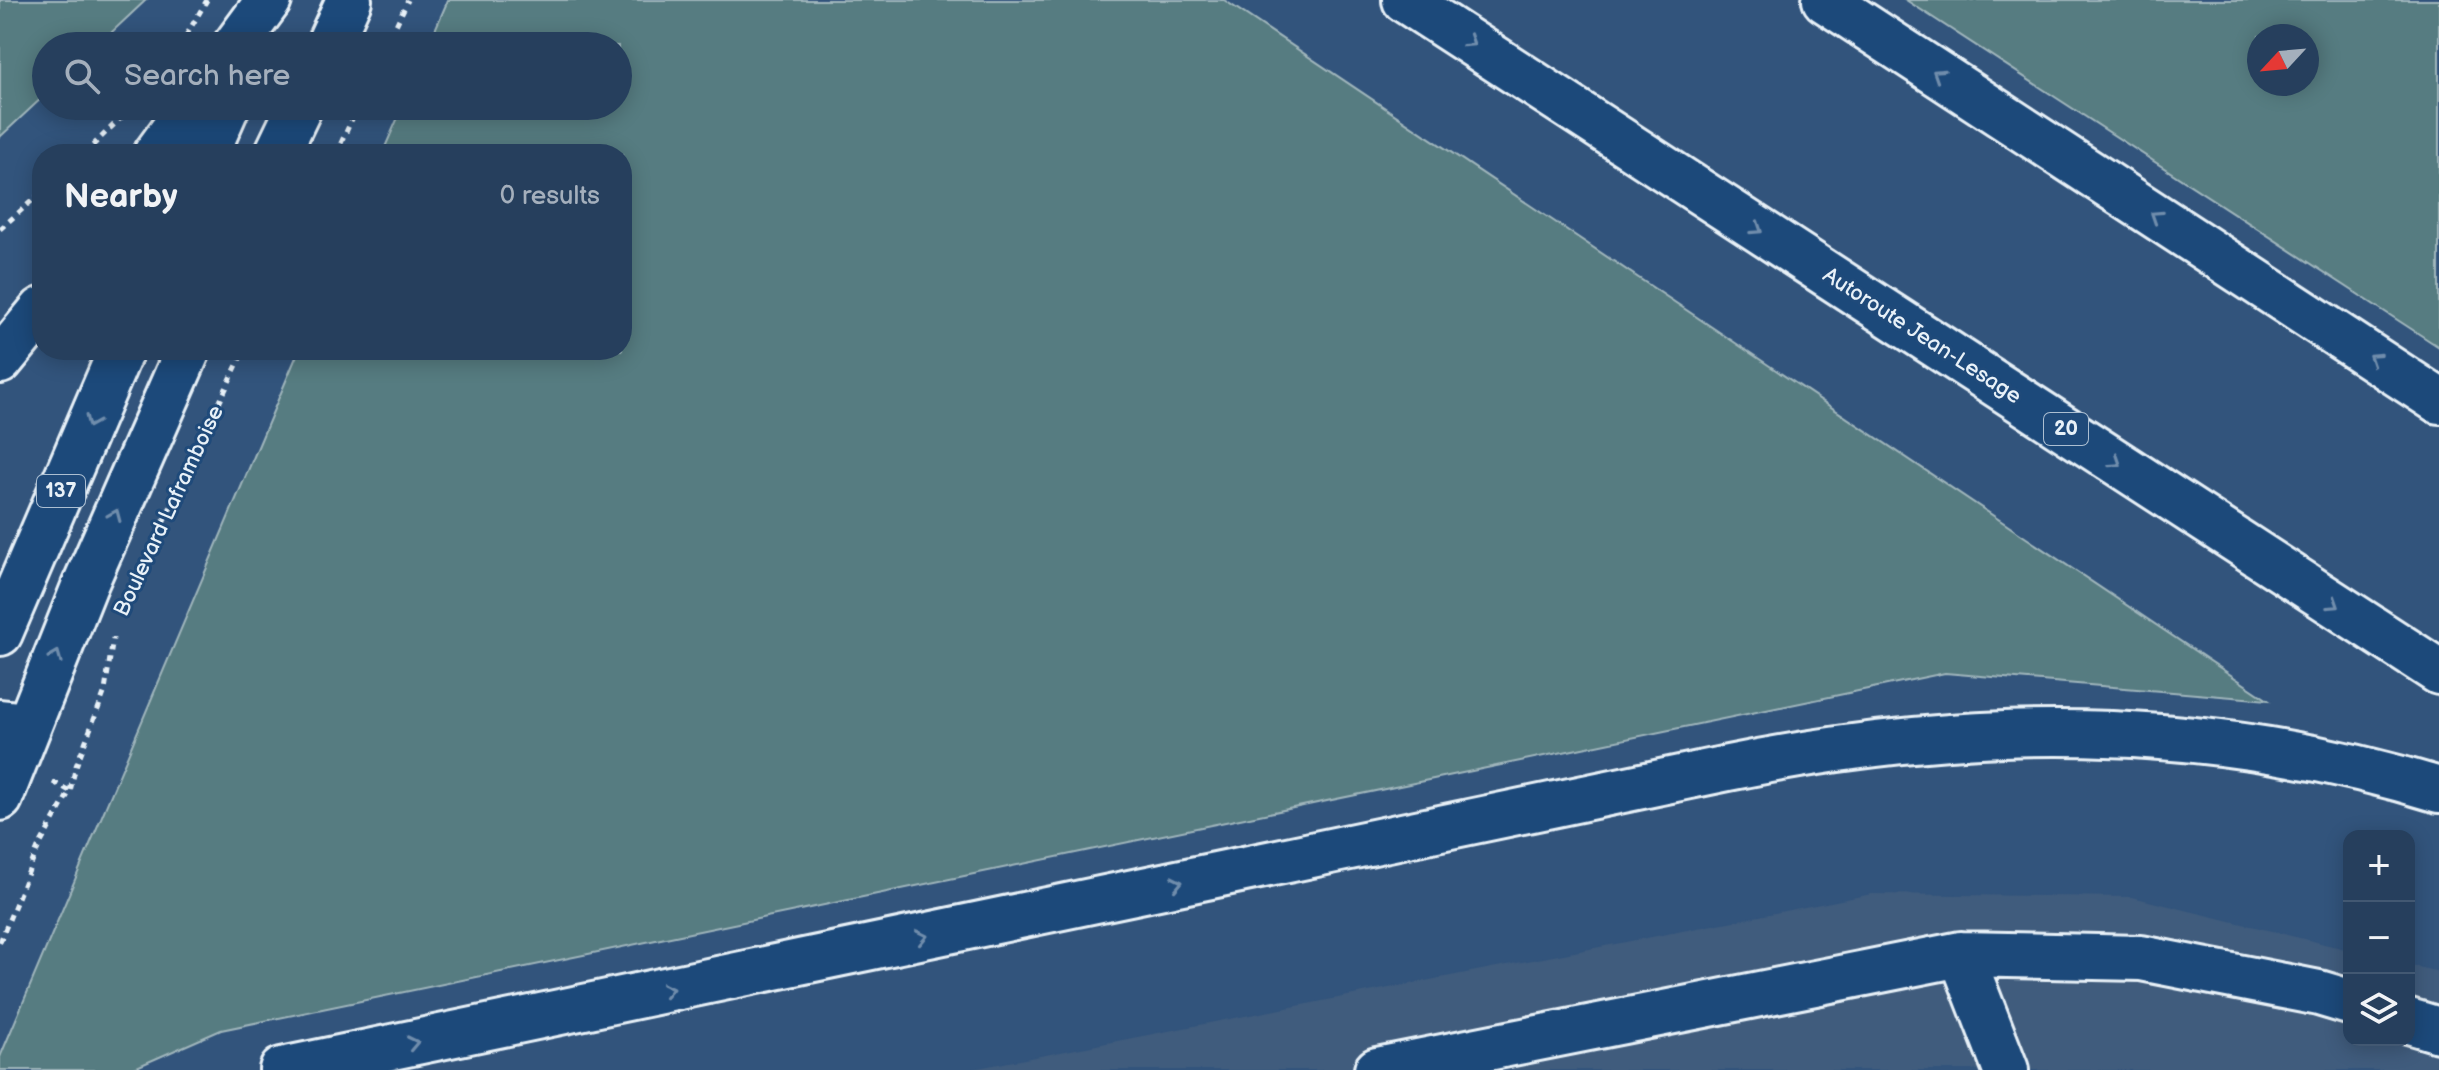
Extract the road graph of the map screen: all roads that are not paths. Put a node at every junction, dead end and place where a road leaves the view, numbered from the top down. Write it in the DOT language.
graph roads {
  1 [pos="271,0"];
  2 [pos="349,0"];
  3 [pos="1405,0"];
  4 [pos="1825,0"];
  5 [pos="246,32"];
  6 [pos="258,32"];
  7 [pos="334,32"];
  8 [pos="181,120"];
  9 [pos="221,120"];
  10 [pos="293,120"];
  11 [pos="163,144"];
  12 [pos="210,144"];
  13 [pos="282,144"];
  14 [pos="32,322"];
  15 [pos="117,360"];
  16 [pos="184,360"];
  17 [pos="0,361"];
  18 [pos="2439,401"];
  19 [pos="0,633"];
  20 [pos="2439,672"];
  21 [pos="14,723"];
  22 [pos="2439,790"];
  23 [pos="0,798"];
  24 [pos="1961,954"];
  25 [pos="2343,1000"];
  26 [pos="2415,1023"];
  27 [pos="2439,1030"];
  28 [pos="282,1070"];
  29 [pos="1377,1070"];
  30 [pos="2006,1070"];
  1 -- 5 [label="main road"];
  1 -- 6 [label="main road"];
  2 -- 7 [label="main road"];
  3 -- 20 [label="main road, Autoroute Jean-Lesage / 20, one-way"];
  18 -- 4 [label="main road, one-way"];
  8 -- 11 [label="main road"];
  9 -- 12 [label="main road"];
  10 -- 13 [label="main road"];
  14 -- 17 [label="main road"];
  15 -- 19 [label="main road, 137, one-way"];
  21 -- 16 [label="main road, Boulevard Laframboise / 137, one-way"];
  21 -- 23 [label="main road, Boulevard Laframboise / 137"];
  28 -- 22 [label="main road, one-way"];
  24 -- 25 [label="main road"];
  24 -- 29 [label="main road"];
  24 -- 30 [label="main road"];
  26 -- 27 [label="main road"];
}
